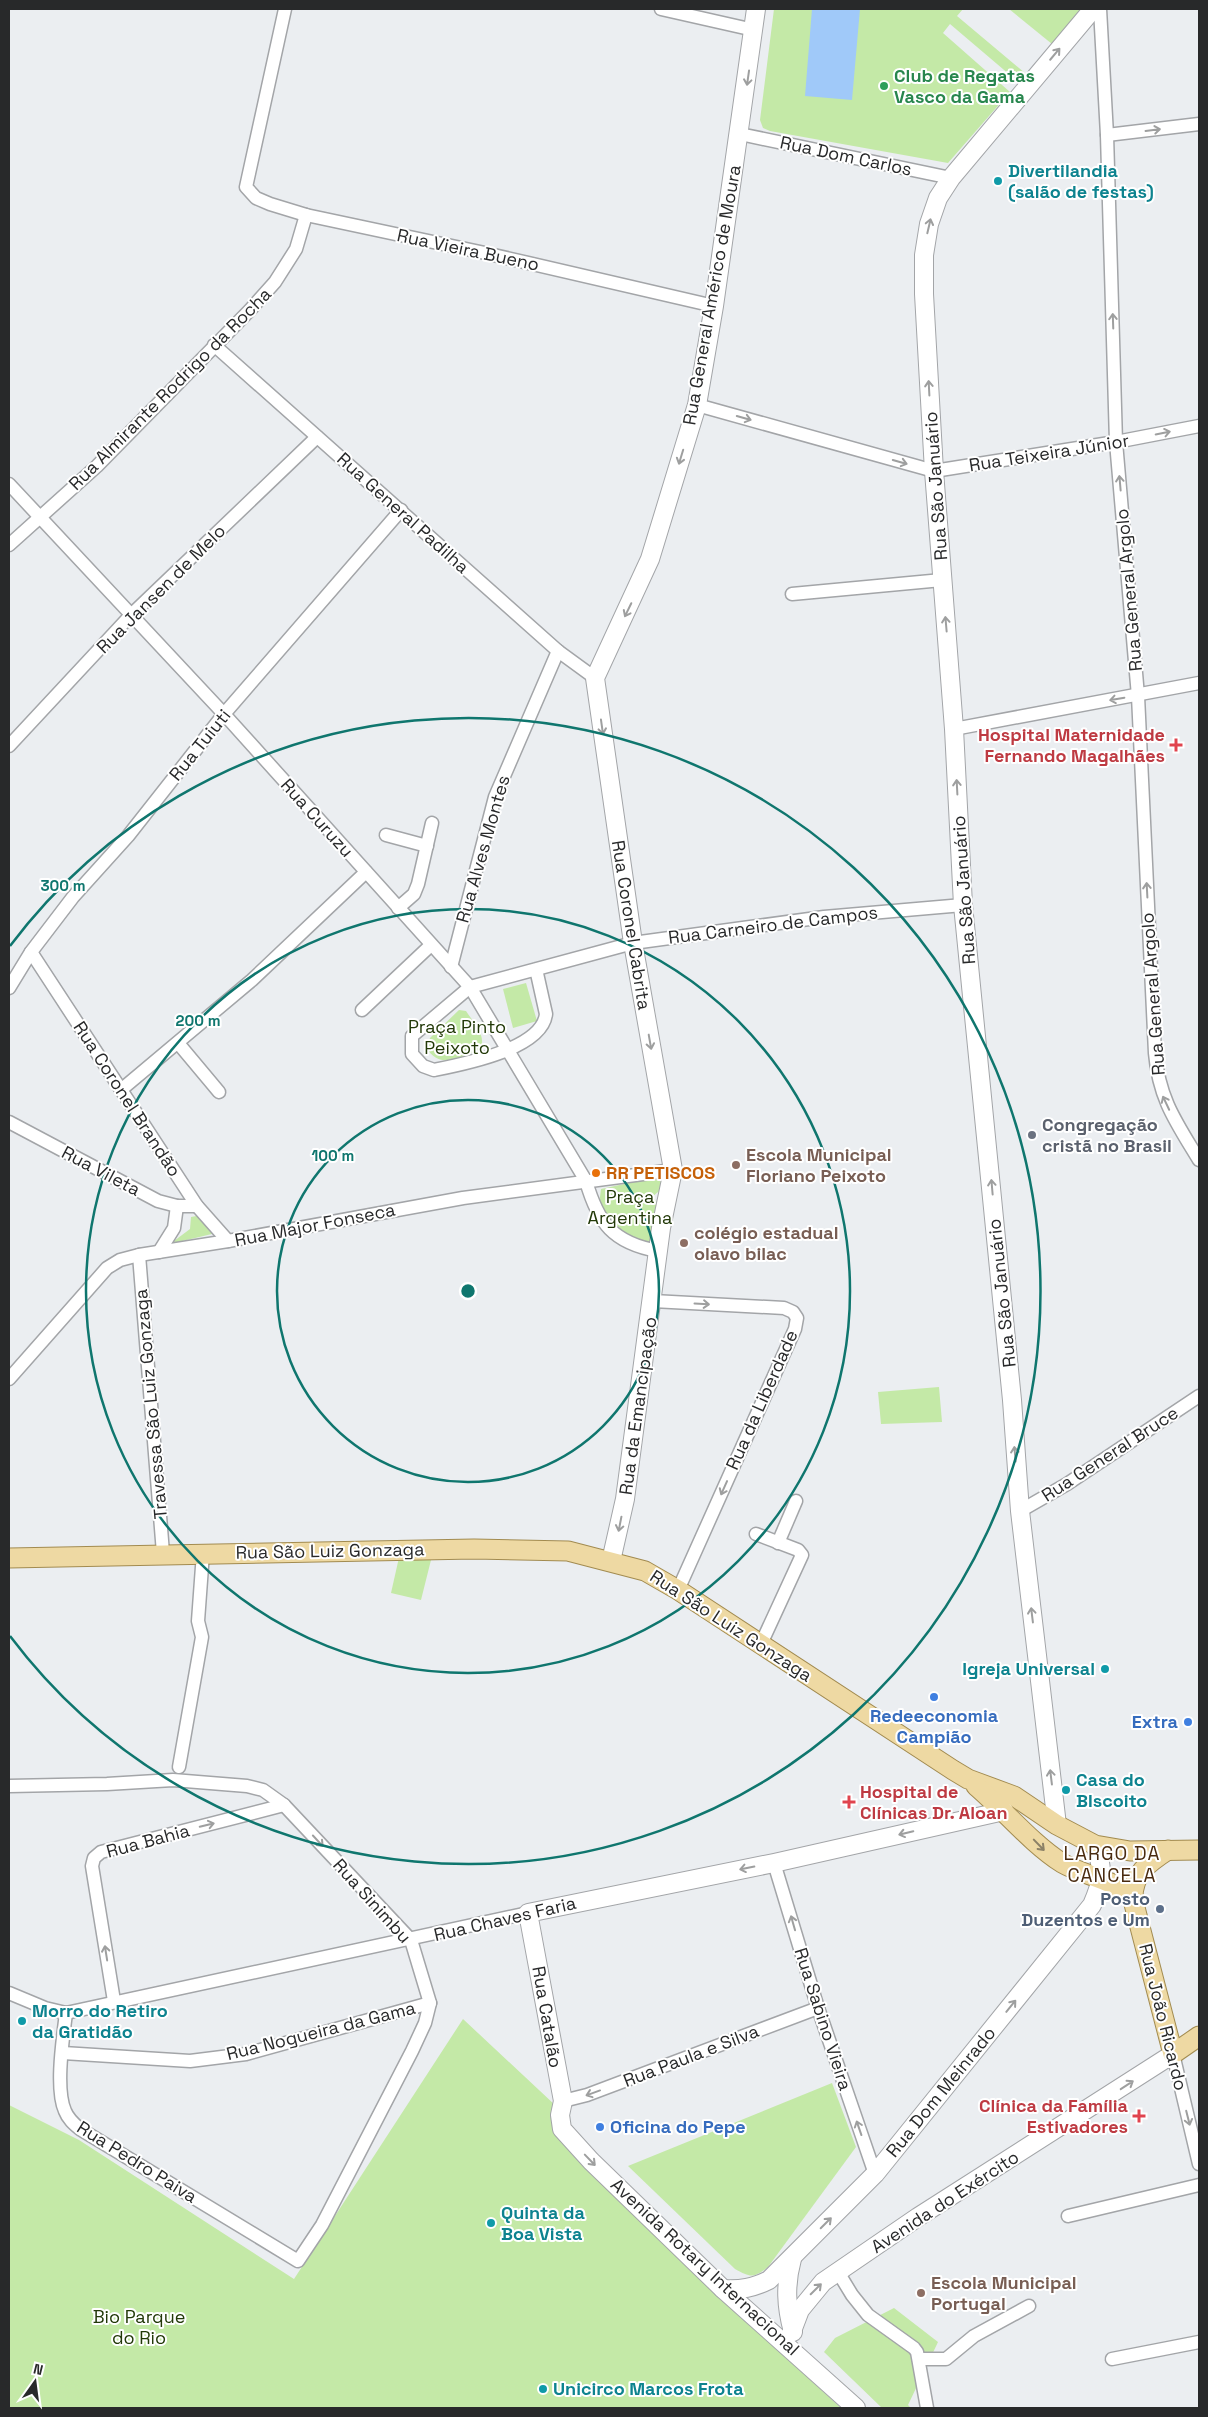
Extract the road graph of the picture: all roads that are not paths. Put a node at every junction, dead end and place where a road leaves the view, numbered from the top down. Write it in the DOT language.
graph roads {
  1 [pos="285,9"];
  2 [pos="661,9"];
  3 [pos="756,9"];
  4 [pos="1093,9"];
  5 [pos="1100,9"];
  6 [pos="754,30"];
  7 [pos="1199,124"];
  8 [pos="740,134"];
  9 [pos="1107,135"];
  10 [pos="952,178"];
  11 [pos="306,215"];
  12 [pos="714,306"];
  13 [pos="214,345"];
  14 [pos="697,405"];
  15 [pos="1199,426"];
  16 [pos="317,436"];
  17 [pos="1116,442"];
  18 [pos="934,472"];
  19 [pos="9,484"];
  20 [pos="401,510"];
  21 [pos="39,518"];
  22 [pos="9,545"];
  23 [pos="942,580"];
  24 [pos="792,594"];
  25 [pos="130,616"];
  26 [pos="558,651"];
  27 [pos="595,678"];
  28 [pos="1199,683"];
  29 [pos="1138,696"];
  30 [pos="224,714"];
  31 [pos="954,728"];
  32 [pos="9,746"];
  33 [pos="432,823"];
  34 [pos="386,835"];
  35 [pos="427,846"];
  36 [pos="366,872"];
  37 [pos="963,905"];
  38 [pos="398,908"];
  39 [pos="633,942"];
  40 [pos="431,944"];
  41 [pos="31,952"];
  42 [pos="451,966"];
  43 [pos="536,969"];
  44 [pos="470,987"];
  45 [pos="9,988"];
  46 [pos="362,1010"];
  47 [pos="178,1043"];
  48 [pos="506,1051"];
  49 [pos="122,1090"];
  50 [pos="220,1092"];
  51 [pos="9,1122"];
  52 [pos="1199,1160"];
  53 [pos="673,1170"];
  54 [pos="586,1181"];
  55 [pos="177,1206"];
  56 [pos="197,1206"];
  57 [pos="228,1241"];
  58 [pos="658,1250"];
  59 [pos="159,1252"];
  60 [pos="139,1255"];
  61 [pos="653,1301"];
  62 [pos="9,1379"];
  63 [pos="1199,1396"];
  64 [pos="796,1501"];
  65 [pos="1020,1511"];
  66 [pos="756,1534"];
  67 [pos="778,1543"];
  68 [pos="163,1553"];
  69 [pos="204,1553"];
  70 [pos="9,1558"];
  71 [pos="611,1561"];
  72 [pos="678,1590"];
  73 [pos="761,1644"];
  74 [pos="179,1766"];
  75 [pos="968,1779"];
  76 [pos="9,1786"];
  77 [pos="284,1805"];
  78 [pos="1004,1811"];
  79 [pos="1057,1825"];
  80 [pos="1095,1844"];
  81 [pos="1168,1850"];
  82 [pos="1199,1850"];
  83 [pos="774,1863"];
  84 [pos="1102,1879"];
  85 [pos="1133,1900"];
  86 [pos="528,1913"];
  87 [pos="411,1940"];
  88 [pos="9,1992"];
  89 [pos="114,2001"];
  90 [pos="430,2003"];
  91 [pos="818,2008"];
  92 [pos="66,2013"];
  93 [pos="1199,2036"];
  94 [pos="63,2053"];
  95 [pos="1173,2054"];
  96 [pos="563,2101"];
  97 [pos="561,2122"];
  98 [pos="1199,2164"];
  99 [pos="875,2174"];
  100 [pos="1199,2185"];
  101 [pos="1068,2216"];
  102 [pos="792,2258"];
  103 [pos="838,2272"];
  104 [pos="723,2289"];
  105 [pos="1029,2306"];
  106 [pos="792,2331"];
  107 [pos="1199,2342"];
  108 [pos="919,2359"];
  109 [pos="1112,2360"];
  110 [pos="810,2365"];
  111 [pos="856,2408"];
  112 [pos="927,2408"];
  1 -- 11 [label="street, Rua Vieira Bueno"];
  2 -- 6 [label="street"];
  3 -- 6 [label="street, Rua General Américo de Moura"];
  10 -- 4 [label="street, Rua São Januário, one-way"];
  5 -- 9 [label="street, Rua General Argolo"];
  6 -- 8 [label="street, Rua General Américo de Moura, one-way"];
  9 -- 7 [label="street, one-way"];
  8 -- 10 [label="street, Rua Dom Carlos"];
  8 -- 12 [label="street, Rua General Américo de Moura"];
  17 -- 9 [label="street, Rua General Argolo, one-way"];
  18 -- 10 [label="street, Rua São Januário, one-way"];
  11 -- 12 [label="street, Rua Vieira Bueno"];
  11 -- 13 [label="street, Rua Almirante Rodrigo da Rocha"];
  12 -- 14 [label="street, Rua General Américo de Moura"];
  13 -- 16 [label="street, Rua General Padilha"];
  13 -- 21 [label="street, Rua Almirante Rodrigo da Rocha"];
  14 -- 18 [label="street, Rua Teixeira Júnior, one-way"];
  14 -- 27 [label="street, Rua General Américo de Moura, one-way"];
  17 -- 15 [label="street, Rua Teixeira Júnior, one-way"];
  16 -- 20 [label="street, Rua General Padilha"];
  16 -- 25 [label="street, Rua Jansen de Melo"];
  17 -- 18 [label="street, Rua Teixeira Júnior"];
  29 -- 17 [label="street, Rua General Argolo, one-way"];
  18 -- 23 [label="street, Rua São Januário"];
  19 -- 21 [label="street, Rua Curuzu"];
  20 -- 26 [label="street, Rua General Padilha"];
  20 -- 30 [label="street, Rua Tuiuti"];
  21 -- 22 [label="street, Rua Almirante Rodrigo da Rocha"];
  21 -- 25 [label="street, Rua Curuzu"];
  23 -- 24 [label="street"];
  31 -- 23 [label="street, Rua São Januário, one-way"];
  25 -- 30 [label="street, Rua Curuzu"];
  25 -- 32 [label="street, Rua Jansen de Melo"];
  26 -- 27 [label="street, Rua General Padilha"];
  26 -- 42 [label="street, Rua Alves Montes"];
  27 -- 39 [label="street, Rua Coronel Cabrita, one-way"];
  28 -- 29 [label="street"];
  29 -- 31 [label="street, one-way"];
  52 -- 29 [label="street, Rua General Argolo, one-way"];
  30 -- 36 [label="street, Rua Curuzu"];
  30 -- 41 [label="street, Rua Tuiuti"];
  37 -- 31 [label="street, Rua São Januário, one-way"];
  33 -- 35 [label="street"];
  34 -- 35 [label="street"];
  35 -- 38 [label="street"];
  36 -- 38 [label="street, Rua Curuzu"];
  36 -- 47 [label="street"];
  37 -- 39 [label="street, Rua Carneiro de Campos"];
  65 -- 37 [label="street, Rua São Januário, one-way"];
  38 -- 40 [label="street, Rua Curuzu"];
  39 -- 43 [label="street, Rua Carneiro de Campos"];
  39 -- 53 [label="street, Rua Coronel Cabrita, one-way"];
  40 -- 42 [label="street, Rua Curuzu"];
  40 -- 46 [label="street"];
  41 -- 45 [label="street, Rua Tuiuti"];
  41 -- 49 [label="street, Rua Coronel Brandão"];
  42 -- 44 [label="street, Rua Curuzu"];
  43 -- 44 [label="street, Rua Carneiro de Campos"];
  43 -- 48 [label="street"];
  44 -- 48 [label="street, Rua Curuzu"];
  44 -- 48 [label="street"];
  47 -- 49 [label="street"];
  47 -- 50 [label="street"];
  48 -- 54 [label="street, Rua Curuzu"];
  49 -- 56 [label="street, Rua Coronel Brandão"];
  51 -- 55 [label="street, Rua Vileta"];
  53 -- 54 [label="street, Rua Major Fonseca"];
  53 -- 58 [label="street"];
  54 -- 57 [label="street, Rua Major Fonseca"];
  54 -- 58 [label="street"];
  55 -- 56 [label="street, Rua Vileta"];
  55 -- 59 [label="street"];
  56 -- 57 [label="street, Rua Coronel Brandão"];
  57 -- 59 [label="street, Rua Major Fonseca"];
  58 -- 61 [label="street, Rua da Emancipação"];
  59 -- 60 [label="street, Rua Major Fonseca"];
  60 -- 62 [label="street, Rua Major Fonseca"];
  60 -- 68 [label="street, Travessa São Luiz Gonzaga"];
  61 -- 71 [label="street, Rua da Emancipação, one-way"];
  61 -- 72 [label="street, Rua da Liberdade, one-way"];
  63 -- 65 [label="street, Rua General Bruce"];
  64 -- 67 [label="street"];
  79 -- 65 [label="street, Rua São Januário, one-way"];
  66 -- 67 [label="street"];
  67 -- 73 [label="street"];
  68 -- 69 [label="main road, Rua São Luiz Gonzaga"];
  68 -- 70 [label="main road, Rua São Luiz Gonzaga"];
  69 -- 71 [label="main road, Rua São Luiz Gonzaga"];
  69 -- 74 [label="street"];
  71 -- 72 [label="main road, Rua São Luiz Gonzaga"];
  72 -- 73 [label="main road, Rua São Luiz Gonzaga"];
  73 -- 75 [label="main road, Rua São Luiz Gonzaga"];
  75 -- 78 [label="main road"];
  75 -- 79 [label="main road, Rua São Luiz Gonzaga"];
  76 -- 77 [label="street, Rua Sinimbu"];
  77 -- 87 [label="street, Rua Sinimbu, one-way"];
  89 -- 77 [label="street, Rua Bahia, one-way"];
  78 -- 79 [label="main road"];
  78 -- 83 [label="street, Rua Chaves Faria, one-way"];
  78 -- 84 [label="main road, one-way"];
  79 -- 80 [label="main road, Rua São Luiz Gonzaga"];
  80 -- 81 [label="main road, Rua São Luiz Gonzaga"];
  80 -- 84 [label="street, Rua Dom Meinrado"];
  81 -- 82 [label="main road, Rua São Luiz Gonzaga"];
  81 -- 85 [label="main road"];
  83 -- 86 [label="street, Rua Chaves Faria, one-way"];
  91 -- 83 [label="street, Rua Sabino Vieira, one-way"];
  84 -- 85 [label="main road"];
  99 -- 84 [label="street, Rua Dom Meinrado, one-way"];
  85 -- 95 [label="main road, Rua João Ricardo"];
  86 -- 87 [label="street, Rua Chaves Faria"];
  86 -- 96 [label="street, Rua Catalão"];
  87 -- 89 [label="street, Rua Chaves Faria"];
  87 -- 90 [label="street, Rua Sinimbu"];
  88 -- 92 [label="street, Rua Chaves Faria"];
  89 -- 92 [label="street, Rua Chaves Faria"];
  90 -- 94 [label="street, Rua Nogueira da Gama"];
  90 -- 94 [label="street, Rua Pedro Paiva"];
  91 -- 96 [label="street, Rua Paula e Silva, one-way"];
  99 -- 91 [label="street, Rua Sabino Vieira, one-way"];
  92 -- 94 [label="street, Rua Pedro Paiva"];
  93 -- 95 [label="main road, Avenida do Exército"];
  95 -- 98 [label="street, Rua João Ricardo, one-way"];
  103 -- 95 [label="street, Avenida do Exército, one-way"];
  96 -- 97 [label="street, Rua Catalão"];
  97 -- 104 [label="street, Avenida Rotary Internacional, one-way"];
  102 -- 99 [label="street, Rua Dom Meinrado, one-way"];
  100 -- 101 [label="street"];
  102 -- 104 [label="street, Rua Dom Meinrado"];
  102 -- 106 [label="street"];
  106 -- 103 [label="street, Avenida do Exército, one-way"];
  103 -- 108 [label="street"];
  104 -- 110 [label="street, Avenida Rotary Internacional"];
  105 -- 108 [label="street"];
  106 -- 110 [label="street"];
  107 -- 109 [label="street"];
  108 -- 112 [label="street"];
  110 -- 111 [label="street, Avenida Rotary Internacional"];
}
